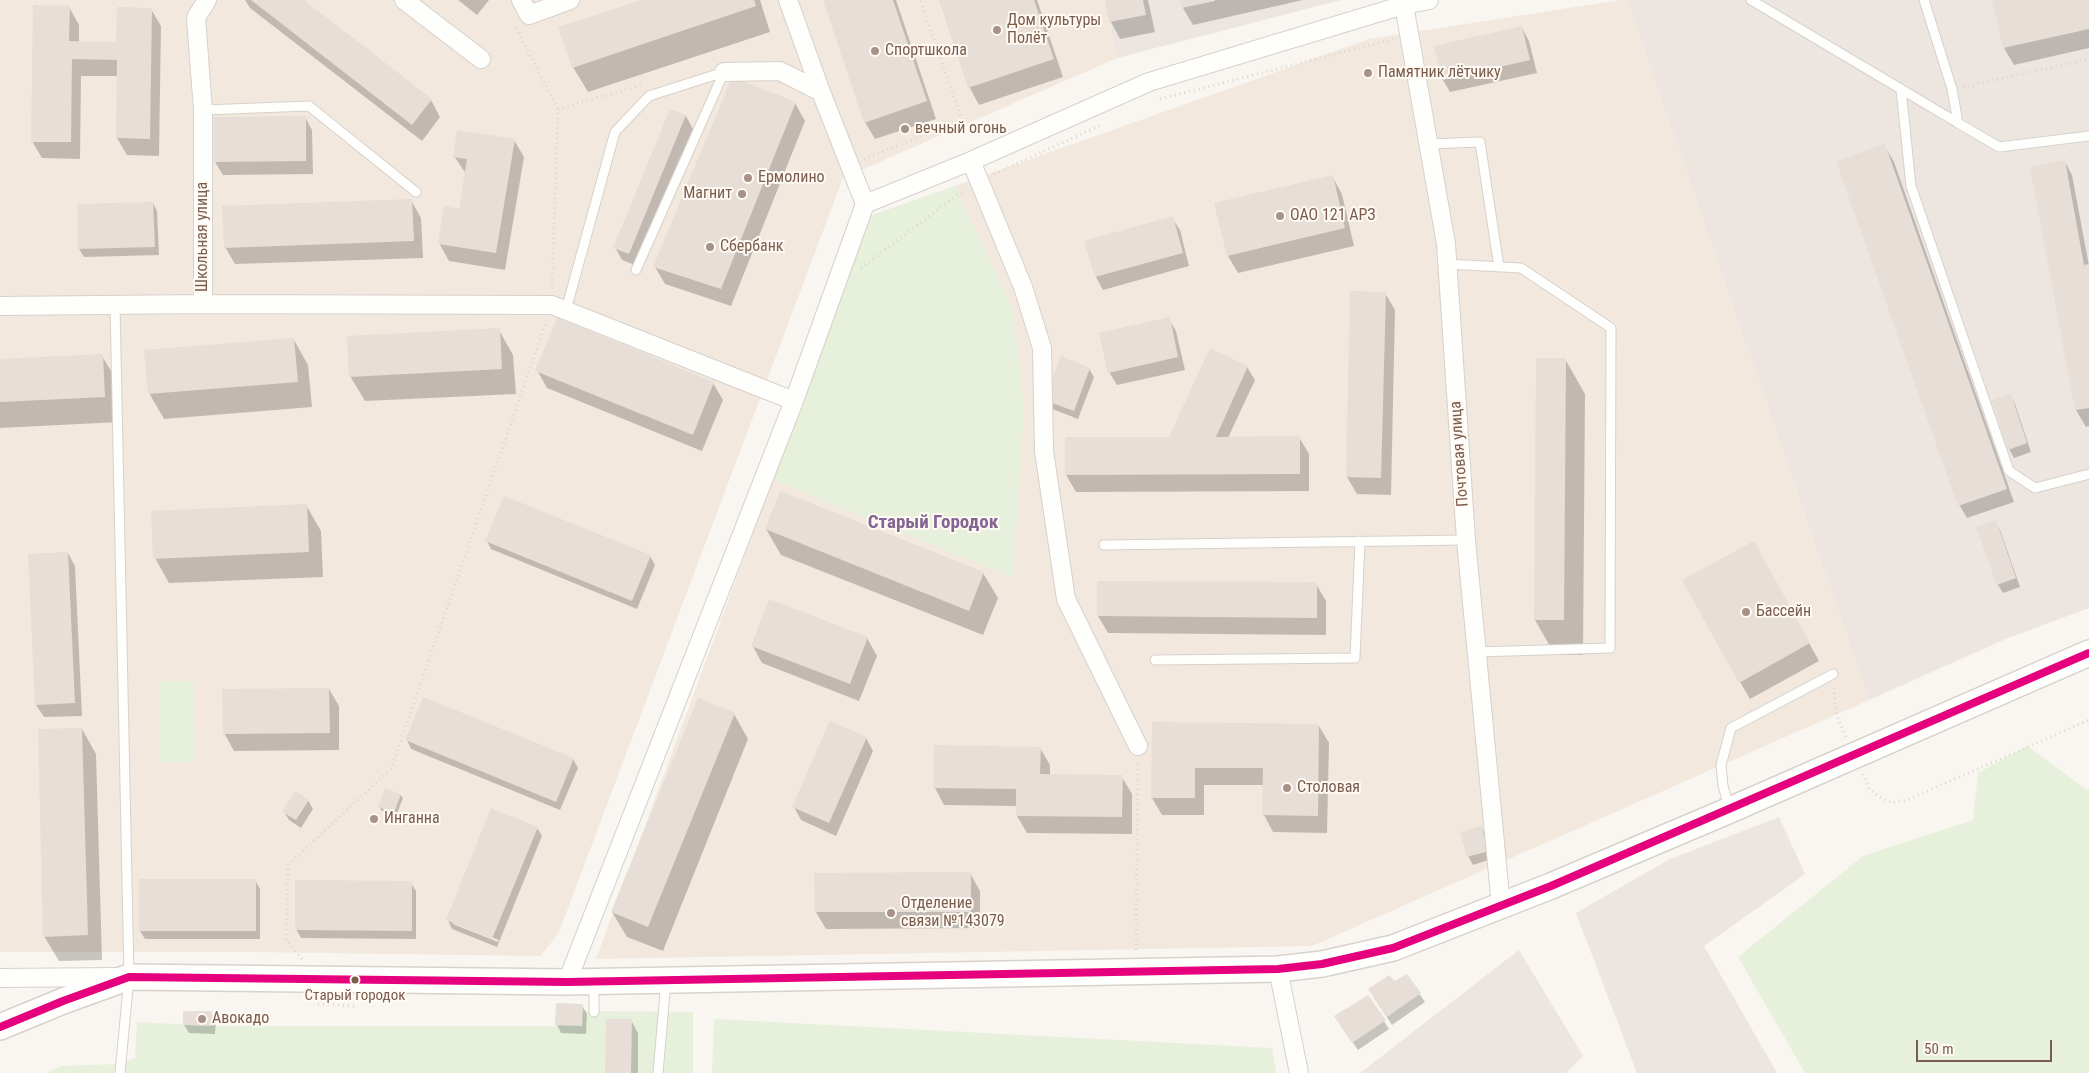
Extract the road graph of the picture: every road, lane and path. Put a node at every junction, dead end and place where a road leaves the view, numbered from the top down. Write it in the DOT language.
graph roads {
  1 [pos="207,0"];
  2 [pos="404,0"];
  3 [pos="522,0"];
  4 [pos="570,0"];
  5 [pos="788,0"];
  6 [pos="920,0"];
  7 [pos="1429,0"];
  8 [pos="1751,0"];
  9 [pos="1924,0"];
  10 [pos="1403,2"];
  11 [pos="514,22"];
  12 [pos="1409,36"];
  13 [pos="481,59"];
  14 [pos="2089,59"];
  15 [pos="724,72"];
  16 [pos="1901,89"];
  17 [pos="1952,89"];
  18 [pos="821,92"];
  19 [pos="1152,101"];
  20 [pos="203,110"];
  21 [pos="1109,121"];
  22 [pos="1958,123"];
  23 [pos="2089,136"];
  24 [pos="1428,144"];
  25 [pos="971,161"];
  26 [pos="850,165"];
  27 [pos="979,181"];
  28 [pos="416,192"];
  29 [pos="865,204"];
  30 [pos="1447,264"];
  31 [pos="1499,267"];
  32 [pos="636,270"];
  33 [pos="835,288"];
  34 [pos="203,304"];
  35 [pos="115,305"];
  36 [pos="0,306"];
  37 [pos="559,307"];
  38 [pos="794,401"];
  39 [pos="2089,474"];
  40 [pos="1466,540"];
  41 [pos="1360,541"];
  42 [pos="1104,545"];
  43 [pos="1476,652"];
  44 [pos="2089,652"];
  45 [pos="1155,660"];
  46 [pos="1833,674"];
  47 [pos="2089,720"];
  48 [pos="1138,746"];
  49 [pos="1854,755"];
  50 [pos="1730,810"];
  51 [pos="1501,906"];
  52 [pos="1278,969"];
  53 [pos="1136,972"];
  54 [pos="129,977"];
  55 [pos="0,978"];
  56 [pos="319,979"];
  57 [pos="666,981"];
  58 [pos="567,982"];
  59 [pos="594,982"];
  60 [pos="354,1006"];
  61 [pos="594,1012"];
  62 [pos="0,1027"];
  63 [pos="120,1073"];
  64 [pos="658,1073"];
  65 [pos="1299,1073"];
  1 -- 20 [label="street, Школьная улица"];
  2 -- 13 [label="street"];
  3 -- 4 [label="street"];
  5 -- 18 [label="street"];
  6 -- 26 [label="path"];
  7 -- 10 [label="street"];
  8 -- 16 [label="lane"];
  9 -- 17 [label="lane"];
  10 -- 12 [label="street, Почтовая улица"];
  10 -- 25 [label="street"];
  11 -- 37 [label="path"];
  12 -- 19 [label="path"];
  12 -- 24 [label="street, Почтовая улица"];
  14 -- 17 [label="path"];
  15 -- 18 [label="street"];
  15 -- 32 [label="lane"];
  15 -- 37 [label="lane"];
  16 -- 22 [label="lane"];
  16 -- 39 [label="lane"];
  17 -- 22 [label="lane"];
  18 -- 26 [label="street"];
  20 -- 28 [label="lane"];
  20 -- 34 [label="street, Школьная улица"];
  21 -- 27 [label="path"];
  22 -- 23 [label="lane"];
  24 -- 30 [label="street, Почтовая улица"];
  24 -- 31 [label="lane"];
  25 -- 27 [label="street"];
  25 -- 29 [label="street"];
  26 -- 29 [label="street"];
  27 -- 33 [label="path"];
  27 -- 48 [label="street"];
  29 -- 33 [label="street"];
  30 -- 31 [label="lane"];
  30 -- 40 [label="street, Почтовая улица"];
  31 -- 43 [label="lane"];
  33 -- 38 [label="street"];
  34 -- 35 [label="street, Школьная улица"];
  34 -- 37 [label="street"];
  35 -- 36 [label="street, Школьная улица"];
  35 -- 54 [label="lane"];
  37 -- 38 [label="street"];
  37 -- 56 [label="path"];
  38 -- 58 [label="street"];
  40 -- 41 [label="lane"];
  40 -- 43 [label="street, Почтовая улица"];
  41 -- 42 [label="lane"];
  41 -- 45 [label="lane"];
  43 -- 51 [label="street, Почтовая улица"];
  44 -- 49 [label="main road"];
  46 -- 49 [label="path"];
  46 -- 50 [label="lane"];
  47 -- 49 [label="path"];
  48 -- 53 [label="path"];
  49 -- 50 [label="main road"];
  50 -- 51 [label="main road"];
  51 -- 52 [label="main road"];
  52 -- 53 [label="main road"];
  52 -- 65 [label="street"];
  53 -- 57 [label="main road"];
  54 -- 55 [label="street"];
  54 -- 56 [label="main road"];
  54 -- 62 [label="main road"];
  54 -- 63 [label="lane"];
  56 -- 58 [label="main road"];
  56 -- 60 [label="path"];
  57 -- 59 [label="main road"];
  57 -- 64 [label="lane"];
  58 -- 59 [label="main road"];
  59 -- 61 [label="lane"];
}
